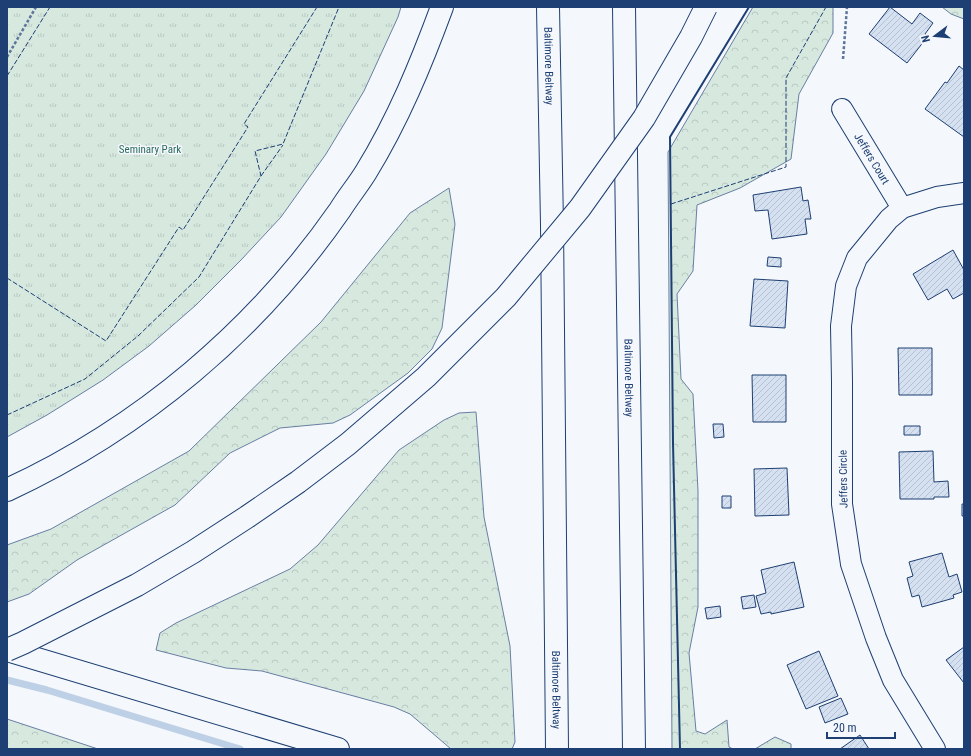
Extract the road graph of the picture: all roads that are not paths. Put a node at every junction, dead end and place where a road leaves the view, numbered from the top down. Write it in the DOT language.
graph roads {
  1 [pos="442,7"];
  2 [pos="548,7"];
  3 [pos="624,7"];
  4 [pos="629,7"];
  5 [pos="706,7"];
  6 [pos="625,35"];
  7 [pos="842,109"];
  8 [pos="964,193"];
  9 [pos="902,208"];
  10 [pos="7,490"];
  11 [pos="7,650"];
  12 [pos="338,749"];
  13 [pos="557,749"];
  14 [pos="634,749"];
  15 [pos="935,749"];
  1 -- 10 [label="highway"];
  2 -- 13 [label="highway, Baltimore Beltway"];
  3 -- 6 [label="highway, Baltimore Beltway"];
  4 -- 6 [label="highway"];
  5 -- 11 [label="highway, bridge"];
  6 -- 14 [label="highway, Baltimore Beltway"];
  7 -- 9 [label="street, Jeffers Court"];
  8 -- 9 [label="street"];
  9 -- 15 [label="street, Jeffers Circle"];
  11 -- 12 [label="highway"];
}
